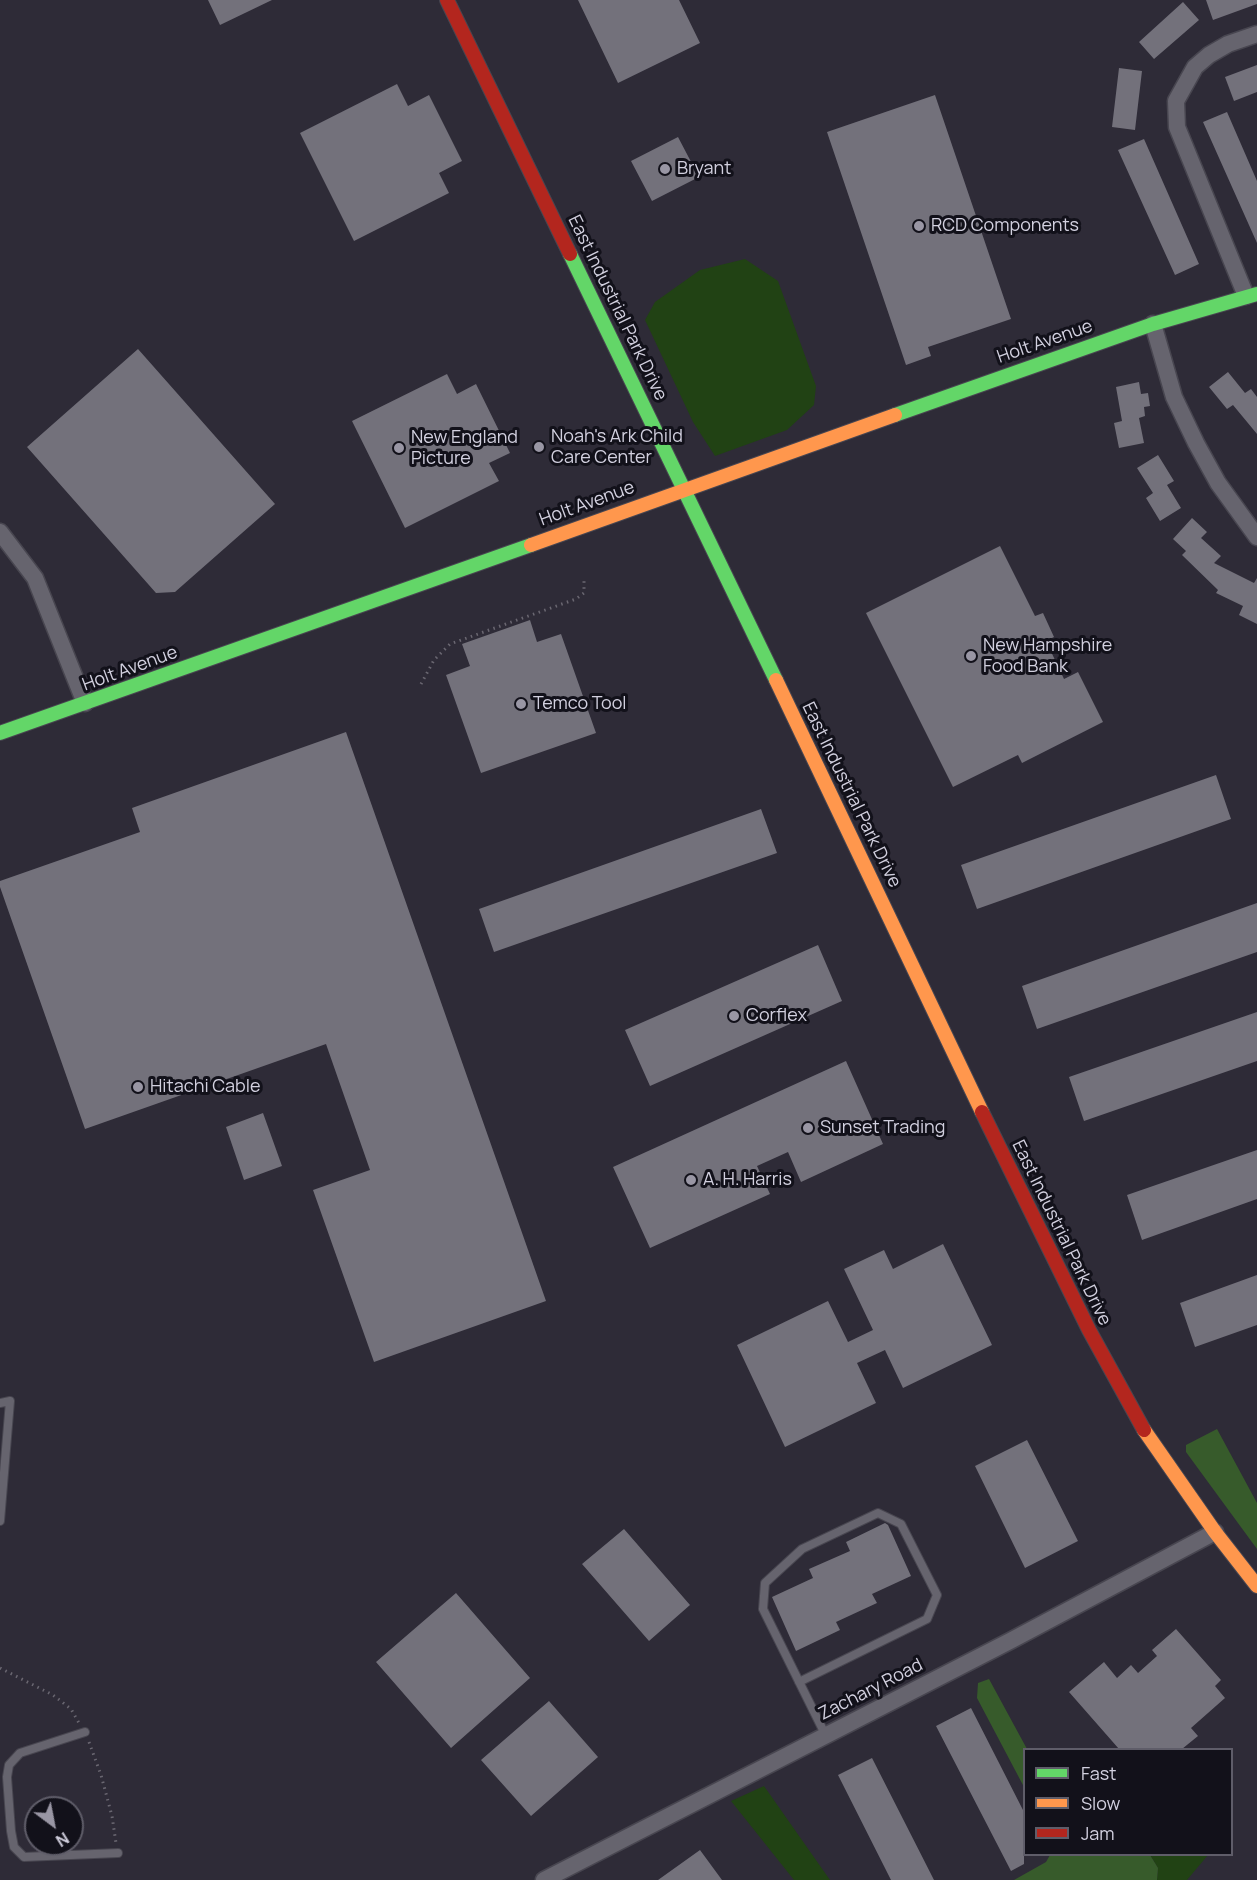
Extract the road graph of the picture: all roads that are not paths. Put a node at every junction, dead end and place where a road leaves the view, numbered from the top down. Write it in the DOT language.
graph roads {
  1 [pos="447,0"];
  2 [pos="1257,34"];
  3 [pos="1251,295"];
  4 [pos="1153,324"];
  5 [pos="684,489"];
  6 [pos="0,532"];
  7 [pos="1257,537"];
  8 [pos="85,703"];
  9 [pos="0,734"];
  10 [pos="0,1404"];
  11 [pos="0,1521"];
  12 [pos="1215,1532"];
  13 [pos="1257,1586"];
  14 [pos="799,1682"];
  15 [pos="85,1732"];
  16 [pos="826,1736"];
  17 [pos="118,1853"];
  18 [pos="544,1880"];
  1 -- 5 [label="street, East Industrial Park Drive"];
  2 -- 3 [label="street"];
  3 -- 4 [label="street, Holt Avenue"];
  4 -- 5 [label="street, Holt Avenue"];
  4 -- 7 [label="street"];
  5 -- 8 [label="street, Holt Avenue"];
  5 -- 12 [label="street, East Industrial Park Drive"];
  6 -- 8 [label="street"];
  8 -- 9 [label="street, Holt Avenue"];
  10 -- 11 [label="lane"];
  12 -- 13 [label="street, East Industrial Park Drive"];
  12 -- 16 [label="street, Zachary Road"];
  14 -- 14 [label="lane"];
  14 -- 16 [label="lane"];
  15 -- 17 [label="lane"];
  16 -- 18 [label="street, Zachary Road"];
}
